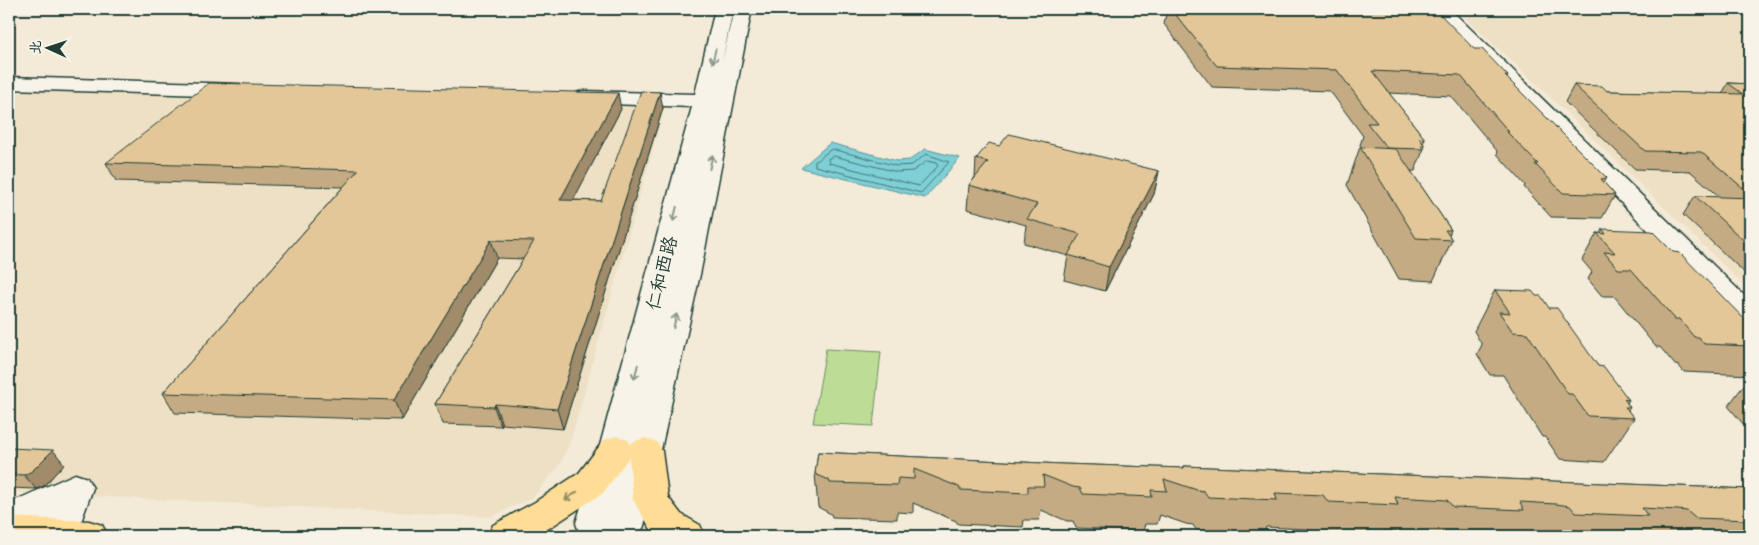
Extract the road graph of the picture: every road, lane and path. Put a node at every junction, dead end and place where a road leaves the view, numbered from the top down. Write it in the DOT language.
graph roads {
  1 [pos="724,9"];
  2 [pos="743,9"];
  3 [pos="1440,9"];
  4 [pos="9,83"];
  5 [pos="261,91"];
  6 [pos="561,97"];
  7 [pos="704,101"];
  8 [pos="1750,317"];
  9 [pos="631,450"];
  10 [pos="9,520"];
  11 [pos="9,532"];
  12 [pos="73,536"];
  13 [pos="506,536"];
  14 [pos="598,536"];
  15 [pos="618,536"];
  16 [pos="687,536"];
  1 -- 7 [label="street, 仁和西路, one-way"];
  9 -- 2 [label="street, 仁和西路, one-way"];
  3 -- 8 [label="street"];
  4 -- 5 [label="street"];
  6 -- 7 [label="street"];
  7 -- 9 [label="street, 仁和西路, one-way"];
  9 -- 13 [label="main road, one-way"];
  9 -- 14 [label="street, 仁和西路"];
  9 -- 15 [label="street, 仁和西路"];
  9 -- 16 [label="main road"];
  10 -- 12 [label="street"];
  11 -- 12 [label="main road"];
}
